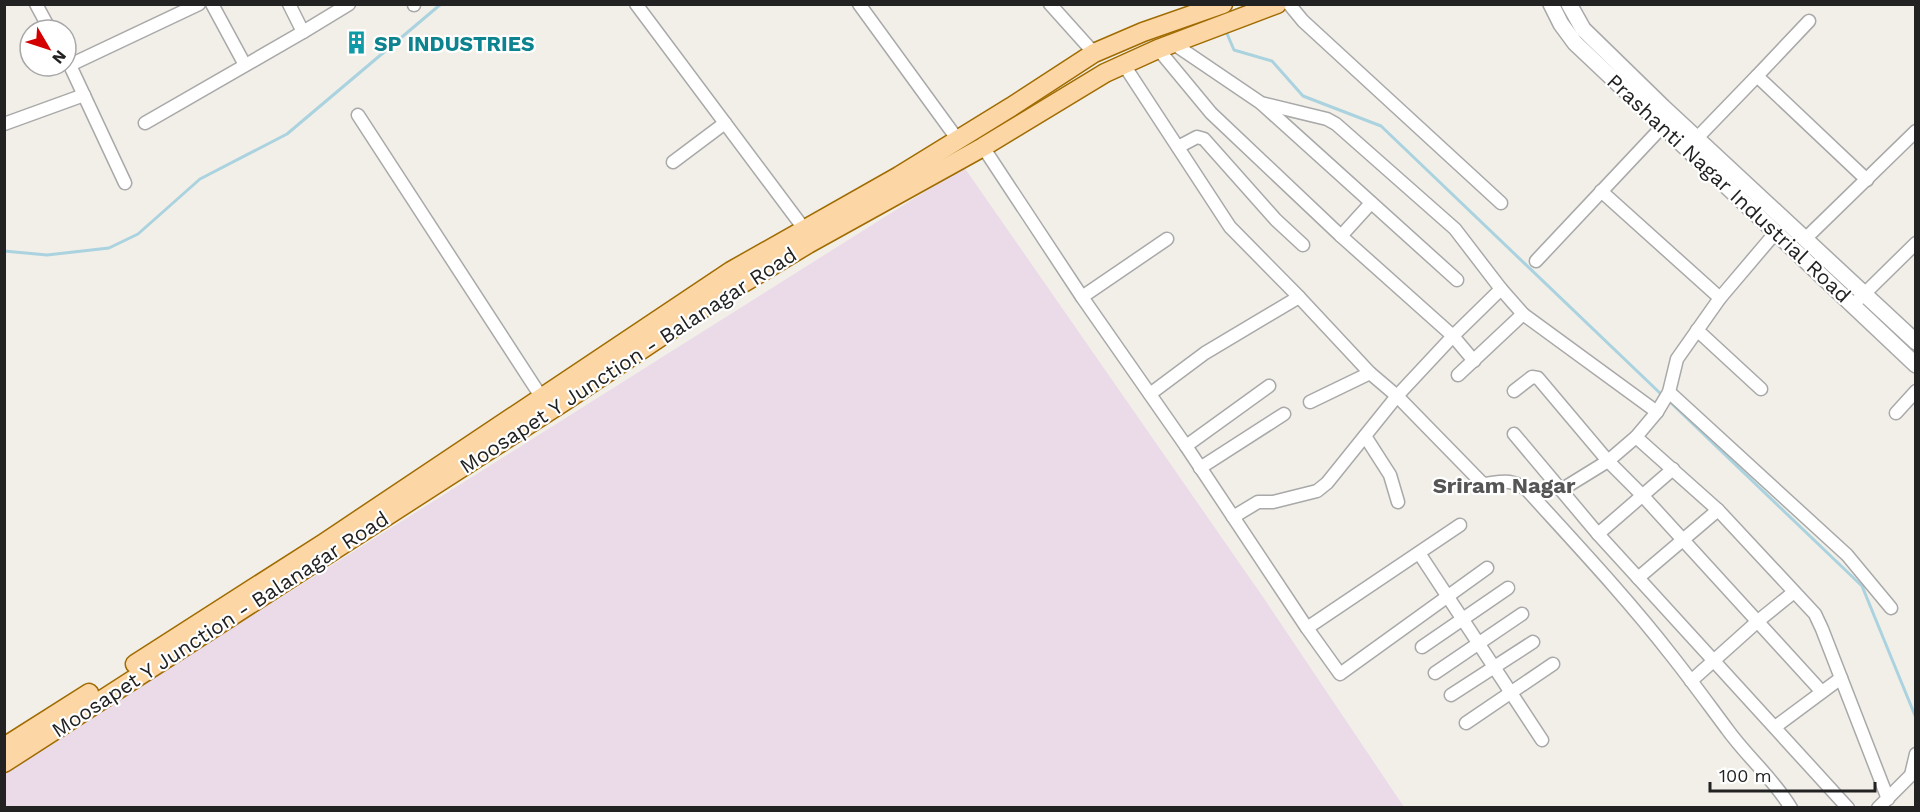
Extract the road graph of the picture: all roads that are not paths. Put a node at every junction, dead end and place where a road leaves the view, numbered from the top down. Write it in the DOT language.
graph roads {
  1 [pos="36,4"];
  2 [pos="199,4"];
  3 [pos="212,4"];
  4 [pos="289,4"];
  5 [pos="349,4"];
  6 [pos="636,4"];
  7 [pos="860,4"];
  8 [pos="1050,4"];
  9 [pos="1223,4"];
  10 [pos="1277,4"];
  11 [pos="1289,4"];
  12 [pos="1551,4"];
  13 [pos="1569,4"];
  14 [pos="44,18"];
  15 [pos="1809,21"];
  16 [pos="303,32"];
  17 [pos="1173,44"];
  18 [pos="1094,53"];
  19 [pos="78,57"];
  20 [pos="1124,64"];
  21 [pos="245,65"];
  22 [pos="1757,76"];
  23 [pos="76,78"];
  24 [pos="1040,89"];
  25 [pos="84,95"];
  26 [pos="1261,102"];
  27 [pos="1049,105"];
  28 [pos="358,114"];
  29 [pos="145,123"];
  30 [pos="725,123"];
  31 [pos="4,124"];
  32 [pos="1662,127"];
  33 [pos="1916,131"];
  34 [pos="1697,138"];
  35 [pos="958,140"];
  36 [pos="983,147"];
  37 [pos="1178,147"];
  38 [pos="673,162"];
  39 [pos="1868,180"];
  40 [pos="125,183"];
  41 [pos="1601,191"];
  42 [pos="1371,203"];
  43 [pos="1501,203"];
  44 [pos="805,230"];
  45 [pos="1776,232"];
  46 [pos="1341,236"];
  47 [pos="1167,239"];
  48 [pos="1804,239"];
  49 [pos="1916,243"];
  50 [pos="1303,245"];
  51 [pos="1536,261"];
  52 [pos="1457,280"];
  53 [pos="1501,289"];
  54 [pos="1864,293"];
  55 [pos="1082,297"];
  56 [pos="1299,297"];
  57 [pos="1720,298"];
  58 [pos="1853,305"];
  59 [pos="1523,314"];
  60 [pos="1697,330"];
  61 [pos="1453,336"];
  62 [pos="1916,342"];
  63 [pos="1474,361"];
  64 [pos="1916,366"];
  65 [pos="1370,373"];
  66 [pos="1458,375"];
  67 [pos="1269,386"];
  68 [pos="1761,389"];
  69 [pos="1514,391"];
  70 [pos="1916,391"];
  71 [pos="1150,394"];
  72 [pos="1668,394"];
  73 [pos="1396,396"];
  74 [pos="542,398"];
  75 [pos="1310,402"];
  76 [pos="1658,412"];
  77 [pos="1896,413"];
  78 [pos="1284,414"];
  79 [pos="1514,434"];
  80 [pos="1365,436"];
  81 [pos="1636,437"];
  82 [pos="1186,446"];
  83 [pos="1608,461"];
  84 [pos="1200,468"];
  85 [pos="1673,469"];
  86 [pos="1562,490"];
  87 [pos="1642,495"];
  88 [pos="1398,502"];
  89 [pos="1718,510"];
  90 [pos="1233,517"];
  91 [pos="1460,525"];
  92 [pos="1598,534"];
  93 [pos="1683,540"];
  94 [pos="1419,553"];
  95 [pos="1487,568"];
  96 [pos="1638,578"];
  97 [pos="1508,588"];
  98 [pos="1794,592"];
  99 [pos="1448,596"];
  100 [pos="1891,608"];
  101 [pos="1522,614"];
  102 [pos="1463,619"];
  103 [pos="1758,621"];
  104 [pos="1307,627"];
  105 [pos="1533,642"];
  106 [pos="1479,644"];
  107 [pos="1422,647"];
  108 [pos="1713,660"];
  109 [pos="1553,664"];
  110 [pos="1494,666"];
  111 [pos="1435,673"];
  112 [pos="1842,678"];
  113 [pos="1691,681"];
  114 [pos="1821,692"];
  115 [pos="1511,693"];
  116 [pos="1451,695"];
  117 [pos="1466,723"];
  118 [pos="1775,727"];
  119 [pos="1542,740"];
  120 [pos="4,747"];
  121 [pos="1916,754"];
  122 [pos="4,762"];
  123 [pos="1888,799"];
  124 [pos="1791,807"];
  125 [pos="1848,807"];
  126 [pos="1878,807"];
  1 -- 14 [label="street"];
  2 -- 19 [label="street"];
  3 -- 21 [label="street"];
  4 -- 16 [label="street"];
  5 -- 16 [label="street"];
  6 -- 30 [label="street"];
  7 -- 35 [label="street"];
  8 -- 18 [label="street"];
  9 -- 18 [label="main road"];
  10 -- 17 [label="main road, Moosapet Y Junction - Balanagar Road"];
  11 -- 43 [label="street"];
  12 -- 32 [label="street, Prashanti Nagar Industrial Road"];
  13 -- 34 [label="street, Prashanti Nagar Industrial Road"];
  15 -- 22 [label="street"];
  16 -- 21 [label="street"];
  17 -- 20 [label="main road, Moosapet Y Junction - Balanagar Road"];
  17 -- 26 [label="street"];
  17 -- 46 [label="street"];
  18 -- 24 [label="main road"];
  20 -- 27 [label="main road, Moosapet Y Junction - Balanagar Road"];
  20 -- 37 [label="street"];
  21 -- 29 [label="street"];
  22 -- 34 [label="street"];
  22 -- 39 [label="street"];
  23 -- 25 [label="street"];
  24 -- 27 [label="main road"];
  24 -- 35 [label="main road"];
  25 -- 31 [label="street"];
  25 -- 40 [label="street"];
  26 -- 42 [label="street"];
  26 -- 53 [label="street"];
  27 -- 36 [label="main road, Moosapet Y Junction - Balanagar Road"];
  28 -- 74 [label="street"];
  30 -- 38 [label="street"];
  30 -- 44 [label="street"];
  32 -- 41 [label="street"];
  32 -- 45 [label="street, Prashanti Nagar Industrial Road"];
  33 -- 39 [label="street"];
  34 -- 48 [label="street, Prashanti Nagar Industrial Road"];
  35 -- 44 [label="main road"];
  36 -- 55 [label="street"];
  36 -- 122 [label="main road, Moosapet Y Junction - Balanagar Road"];
  37 -- 50 [label="street"];
  37 -- 56 [label="street"];
  39 -- 48 [label="street"];
  41 -- 51 [label="street"];
  41 -- 57 [label="street"];
  42 -- 46 [label="street"];
  42 -- 52 [label="street"];
  44 -- 74 [label="main road"];
  45 -- 57 [label="street"];
  45 -- 58 [label="street, Prashanti Nagar Industrial Road"];
  46 -- 61 [label="street"];
  47 -- 55 [label="street"];
  48 -- 54 [label="street, Prashanti Nagar Industrial Road"];
  49 -- 54 [label="street"];
  53 -- 59 [label="street"];
  53 -- 61 [label="street"];
  54 -- 58 [label="street"];
  54 -- 62 [label="street, Prashanti Nagar Industrial Road"];
  55 -- 71 [label="street"];
  56 -- 65 [label="street"];
  56 -- 71 [label="street"];
  57 -- 60 [label="street"];
  58 -- 64 [label="street, Prashanti Nagar Industrial Road"];
  59 -- 63 [label="street"];
  59 -- 76 [label="street"];
  60 -- 68 [label="street"];
  60 -- 72 [label="street"];
  61 -- 63 [label="street"];
  61 -- 73 [label="street"];
  63 -- 66 [label="street"];
  65 -- 73 [label="street"];
  65 -- 75 [label="street"];
  67 -- 82 [label="street"];
  69 -- 83 [label="street"];
  70 -- 77 [label="street"];
  71 -- 82 [label="street"];
  72 -- 76 [label="street"];
  72 -- 100 [label="street"];
  73 -- 80 [label="street"];
  73 -- 113 [label="street"];
  74 -- 120 [label="main road"];
  76 -- 81 [label="street"];
  78 -- 84 [label="street"];
  79 -- 86 [label="street"];
  80 -- 88 [label="street"];
  80 -- 90 [label="street"];
  81 -- 83 [label="street"];
  81 -- 85 [label="street"];
  82 -- 84 [label="street"];
  83 -- 86 [label="street"];
  83 -- 87 [label="street"];
  84 -- 90 [label="street"];
  85 -- 87 [label="street"];
  85 -- 89 [label="street"];
  86 -- 92 [label="street"];
  87 -- 92 [label="street"];
  87 -- 93 [label="street"];
  89 -- 93 [label="street"];
  89 -- 98 [label="street"];
  90 -- 104 [label="street"];
  91 -- 94 [label="street"];
  92 -- 96 [label="street"];
  93 -- 96 [label="street"];
  93 -- 103 [label="street"];
  94 -- 99 [label="street"];
  94 -- 104 [label="street"];
  95 -- 99 [label="street"];
  96 -- 108 [label="street"];
  97 -- 102 [label="street"];
  98 -- 103 [label="street"];
  98 -- 112 [label="street"];
  99 -- 102 [label="street"];
  99 -- 104 [label="street"];
  101 -- 106 [label="street"];
  102 -- 106 [label="street"];
  102 -- 107 [label="street"];
  103 -- 108 [label="street"];
  103 -- 114 [label="street"];
  105 -- 110 [label="street"];
  106 -- 110 [label="street"];
  106 -- 111 [label="street"];
  108 -- 113 [label="street"];
  108 -- 118 [label="street"];
  109 -- 115 [label="street"];
  110 -- 115 [label="street"];
  110 -- 116 [label="street"];
  112 -- 114 [label="street"];
  112 -- 123 [label="street"];
  113 -- 124 [label="street"];
  114 -- 118 [label="street"];
  115 -- 117 [label="street"];
  115 -- 119 [label="street"];
  118 -- 125 [label="street"];
  121 -- 123 [label="street"];
  123 -- 126 [label="street"];
}
